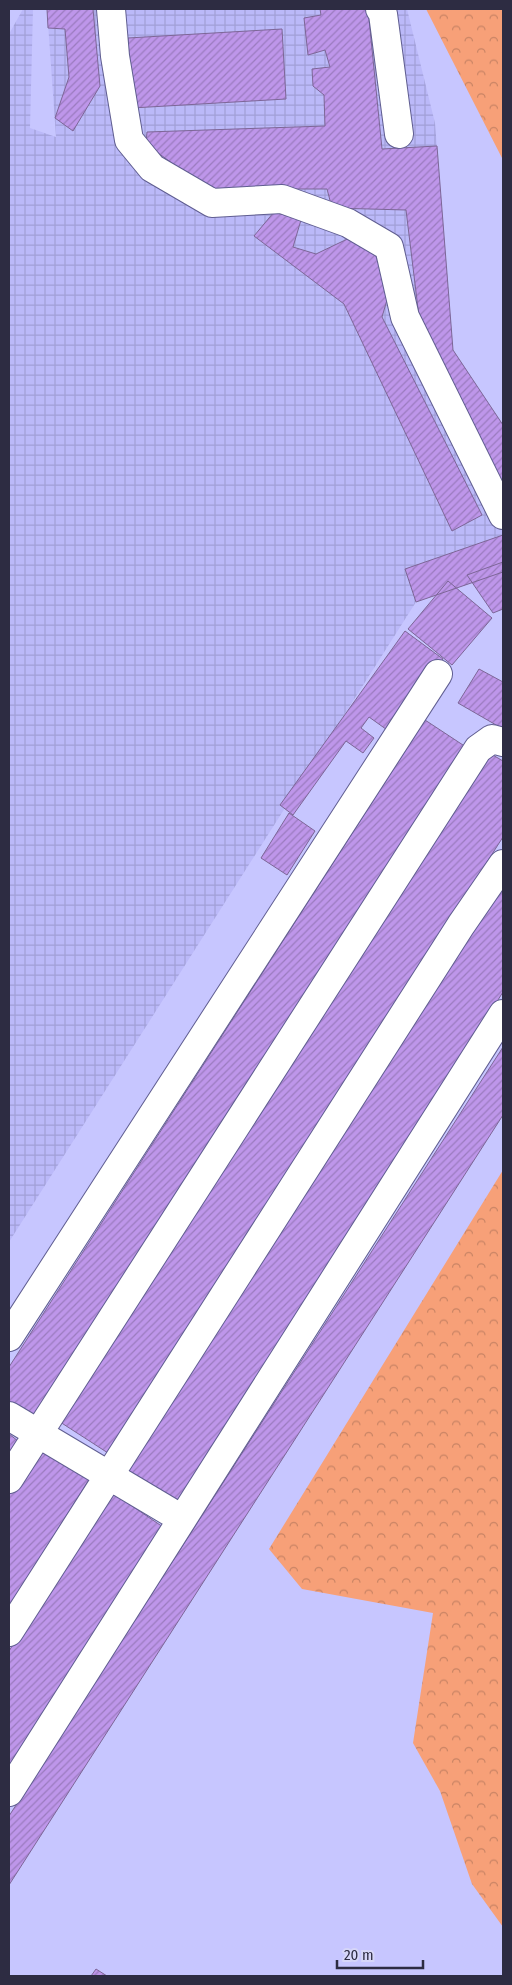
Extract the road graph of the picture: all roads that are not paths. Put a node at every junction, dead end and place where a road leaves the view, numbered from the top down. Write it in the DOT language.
graph roads {
  1 [pos="111,9"];
  2 [pos="380,9"];
  3 [pos="399,134"];
  4 [pos="503,515"];
  5 [pos="438,674"];
  6 [pos="503,742"];
  7 [pos="503,864"];
  8 [pos="503,1014"];
  9 [pos="9,1337"];
  10 [pos="9,1416"];
  11 [pos="38,1433"];
  12 [pos="110,1474"];
  13 [pos="9,1479"];
  14 [pos="182,1519"];
  15 [pos="9,1632"];
  16 [pos="9,1792"];
  1 -- 4 [label="street"];
  2 -- 3 [label="street"];
  5 -- 9 [label="street"];
  6 -- 11 [label="street"];
  7 -- 12 [label="street"];
  8 -- 14 [label="street"];
  10 -- 11 [label="street"];
  11 -- 12 [label="street"];
  11 -- 13 [label="street"];
  12 -- 14 [label="street"];
  12 -- 15 [label="street"];
  14 -- 16 [label="street"];
}
